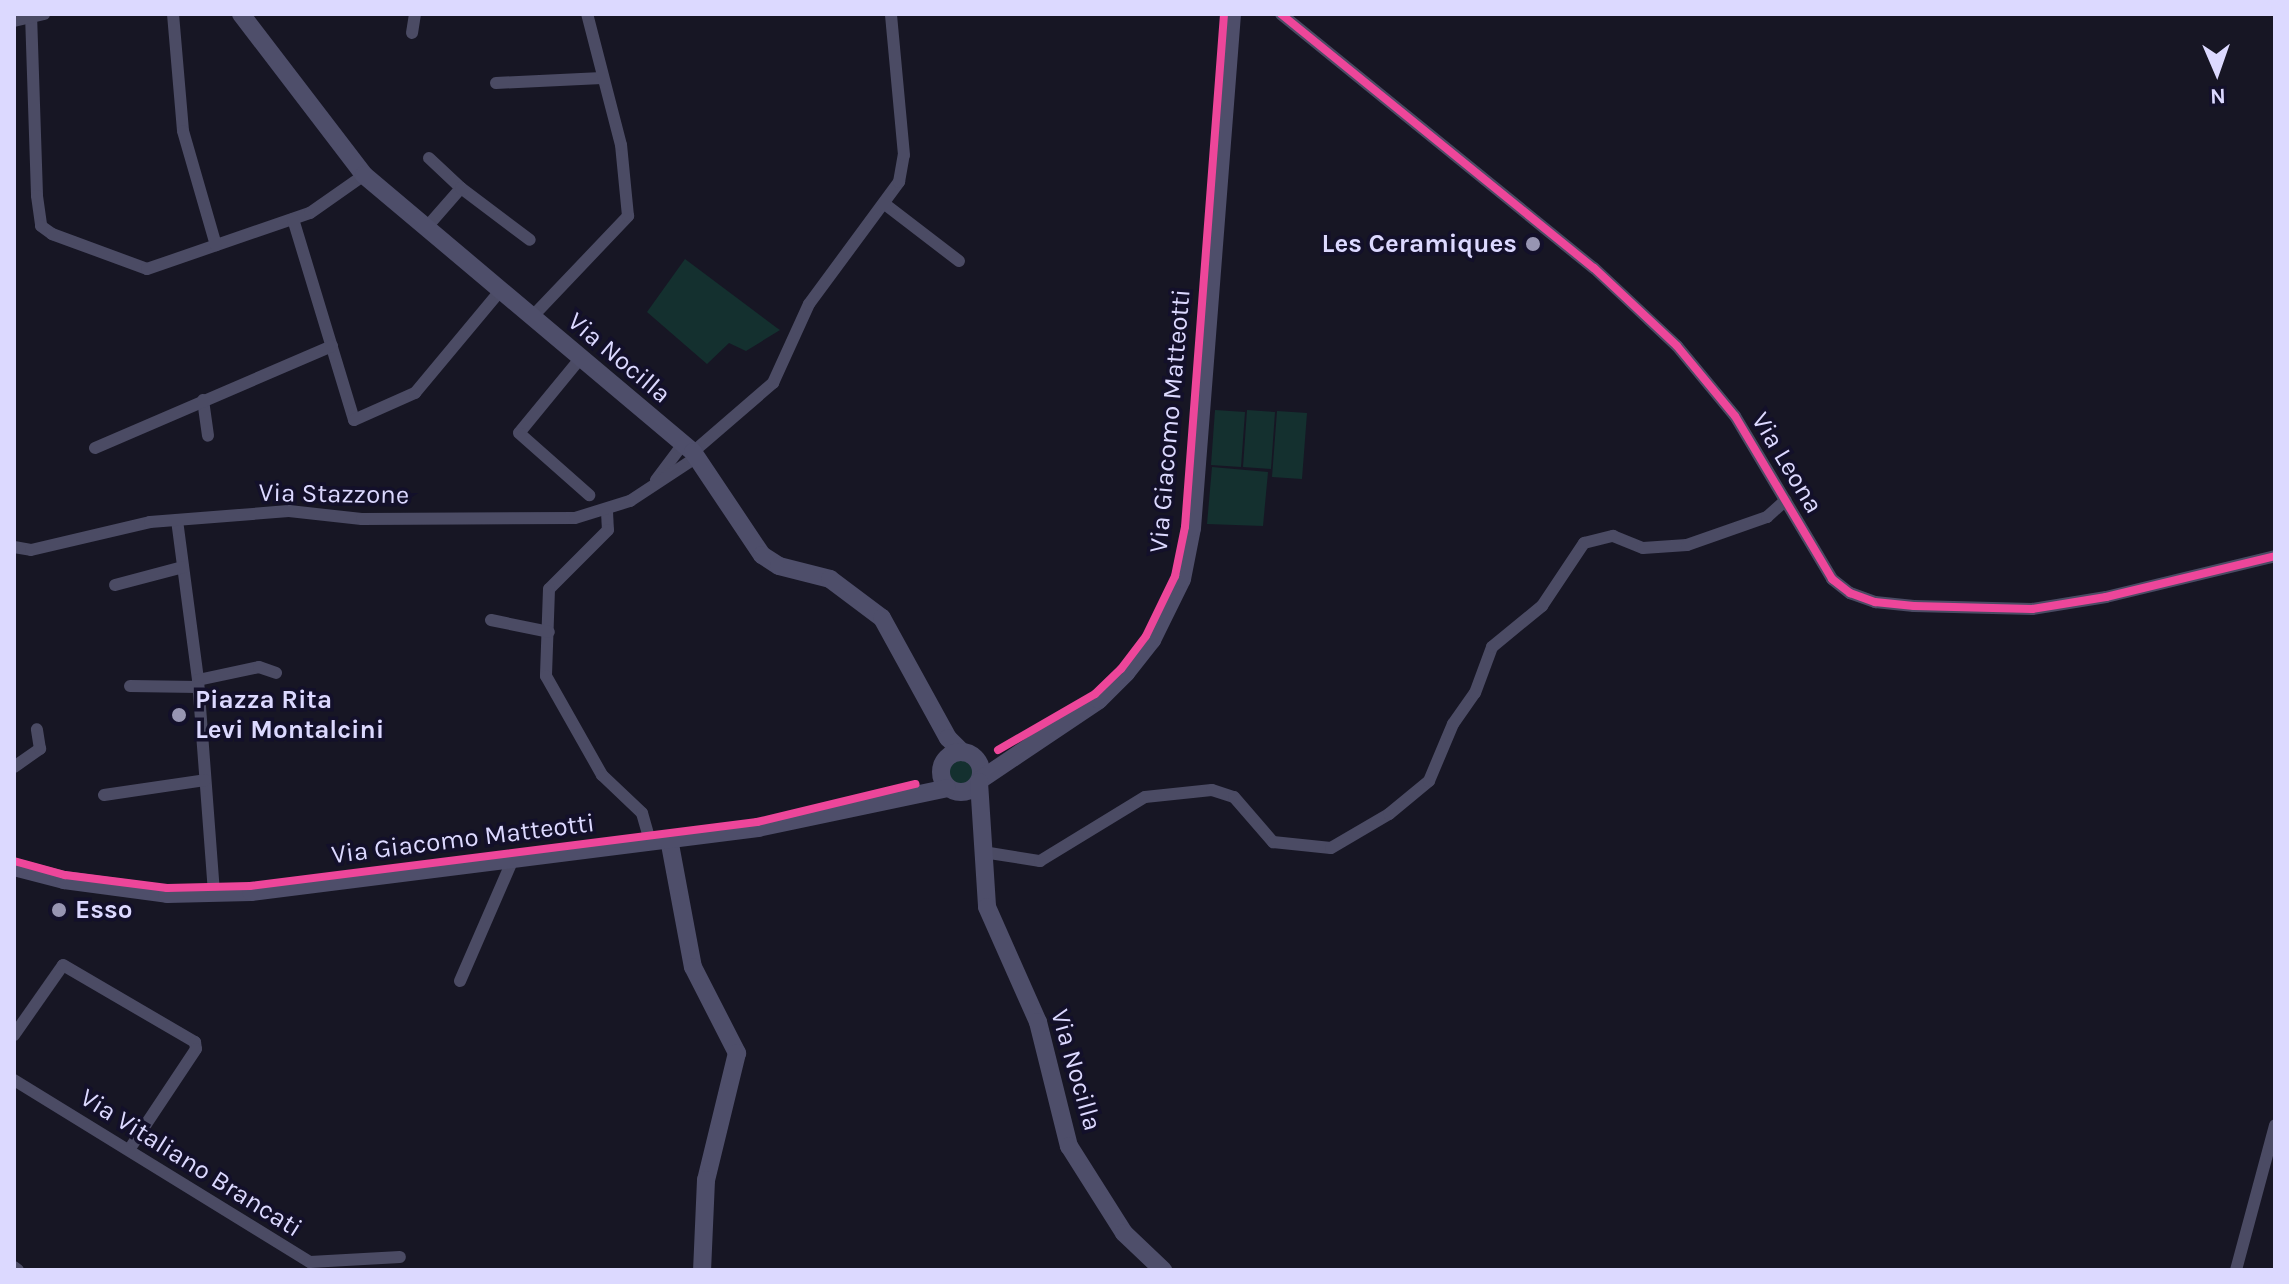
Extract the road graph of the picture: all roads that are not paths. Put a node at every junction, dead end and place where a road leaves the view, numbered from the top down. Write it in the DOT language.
graph roads {
  1 [pos="173,14"];
  2 [pos="241,14"];
  3 [pos="415,14"];
  4 [pos="587,14"];
  5 [pos="891,14"];
  6 [pos="1281,14"];
  7 [pos="35,15"];
  8 [pos="1229,20"];
  9 [pos="14,21"];
  10 [pos="412,33"];
  11 [pos="602,78"];
  12 [pos="496,83"];
  13 [pos="429,158"];
  14 [pos="364,175"];
  15 [pos="461,188"];
  16 [pos="886,205"];
  17 [pos="293,219"];
  18 [pos="426,228"];
  19 [pos="530,240"];
  20 [pos="216,245"];
  21 [pos="959,261"];
  22 [pos="500,291"];
  23 [pos="531,318"];
  24 [pos="332,346"];
  25 [pos="579,360"];
  26 [pos="203,400"];
  27 [pos="208,436"];
  28 [pos="95,448"];
  29 [pos="691,451"];
  30 [pos="651,488"];
  31 [pos="589,495"];
  32 [pos="1786,500"];
  33 [pos="607,512"];
  34 [pos="177,520"];
  35 [pos="14,547"];
  36 [pos="2275,556"];
  37 [pos="183,567"];
  38 [pos="115,585"];
  39 [pos="491,620"];
  40 [pos="549,632"];
  41 [pos="276,673"];
  42 [pos="198,684"];
  43 [pos="130,686"];
  44 [pos="37,729"];
  45 [pos="1032,741"];
  46 [pos="954,757"];
  47 [pos="14,767"];
  48 [pos="205,780"];
  49 [pos="979,781"];
  50 [pos="951,790"];
  51 [pos="104,795"];
  52 [pos="866,805"];
  53 [pos="977,815"];
  54 [pos="669,839"];
  55 [pos="650,841"];
  56 [pos="983,852"];
  57 [pos="514,857"];
  58 [pos="14,867"];
  59 [pos="214,894"];
  60 [pos="460,981"];
  61 [pos="14,1035"];
  62 [pos="14,1080"];
  63 [pos="2275,1125"];
  64 [pos="129,1150"];
  65 [pos="400,1257"];
  66 [pos="308,1266"];
  67 [pos="702,1270"];
  68 [pos="1163,1270"];
  69 [pos="2236,1270"];
  1 -- 20 [label="street"];
  2 -- 14 [label="street, Via Nocilla"];
  3 -- 10 [label="street"];
  4 -- 11 [label="street"];
  5 -- 16 [label="street"];
  6 -- 32 [label="street, Via Leona"];
  7 -- 9 [label="street"];
  7 -- 20 [label="street"];
  8 -- 45 [label="street, Via Giacomo Matteotti"];
  11 -- 12 [label="street"];
  11 -- 23 [label="street"];
  13 -- 15 [label="street"];
  14 -- 17 [label="street"];
  14 -- 18 [label="street, Via Nocilla"];
  15 -- 18 [label="street"];
  15 -- 19 [label="street"];
  16 -- 21 [label="street"];
  16 -- 29 [label="street"];
  17 -- 20 [label="street"];
  17 -- 24 [label="street"];
  18 -- 22 [label="street, Via Nocilla"];
  22 -- 23 [label="street, Via Nocilla"];
  22 -- 24 [label="street"];
  23 -- 25 [label="street, Via Nocilla"];
  24 -- 26 [label="street"];
  25 -- 29 [label="street, Via Nocilla"];
  25 -- 31 [label="street"];
  26 -- 27 [label="street"];
  26 -- 28 [label="street"];
  29 -- 30 [label="street, Via Stazzone"];
  29 -- 30 [label="street"];
  29 -- 46 [label="street, Via Nocilla"];
  30 -- 33 [label="street, Via Stazzone"];
  32 -- 36 [label="street, Via Leona"];
  32 -- 56 [label="street"];
  33 -- 34 [label="street, Via Stazzone"];
  33 -- 40 [label="street"];
  34 -- 35 [label="street, Via Stazzone"];
  34 -- 37 [label="street"];
  37 -- 38 [label="street"];
  37 -- 42 [label="street"];
  39 -- 40 [label="street"];
  40 -- 55 [label="street"];
  41 -- 42 [label="street"];
  42 -- 43 [label="street"];
  42 -- 48 [label="street"];
  44 -- 47 [label="street"];
  45 -- 46 [label="street"];
  45 -- 49 [label="street, Via Giacomo Matteotti"];
  46 -- 49 [label="street"];
  46 -- 50 [label="street"];
  46 -- 52 [label="street"];
  48 -- 51 [label="street"];
  48 -- 59 [label="street"];
  49 -- 50 [label="street, Via Giacomo Matteotti"];
  49 -- 53 [label="street, Via Nocilla"];
  50 -- 52 [label="street, Via Giacomo Matteotti"];
  50 -- 53 [label="street"];
  52 -- 54 [label="street, Via Giacomo Matteotti"];
  53 -- 56 [label="street, Via Nocilla"];
  54 -- 55 [label="street, Via Giacomo Matteotti"];
  54 -- 67 [label="street"];
  55 -- 57 [label="street, Via Giacomo Matteotti"];
  56 -- 68 [label="street, Via Nocilla"];
  57 -- 59 [label="street, Via Giacomo Matteotti"];
  57 -- 60 [label="street"];
  58 -- 59 [label="street, Via Giacomo Matteotti"];
  61 -- 64 [label="street"];
  62 -- 64 [label="street, Via Vitaliano Brancati"];
  63 -- 69 [label="street"];
  64 -- 66 [label="street, Via Vitaliano Brancati"];
  65 -- 66 [label="street, Via Vitaliano Brancati"];
}
